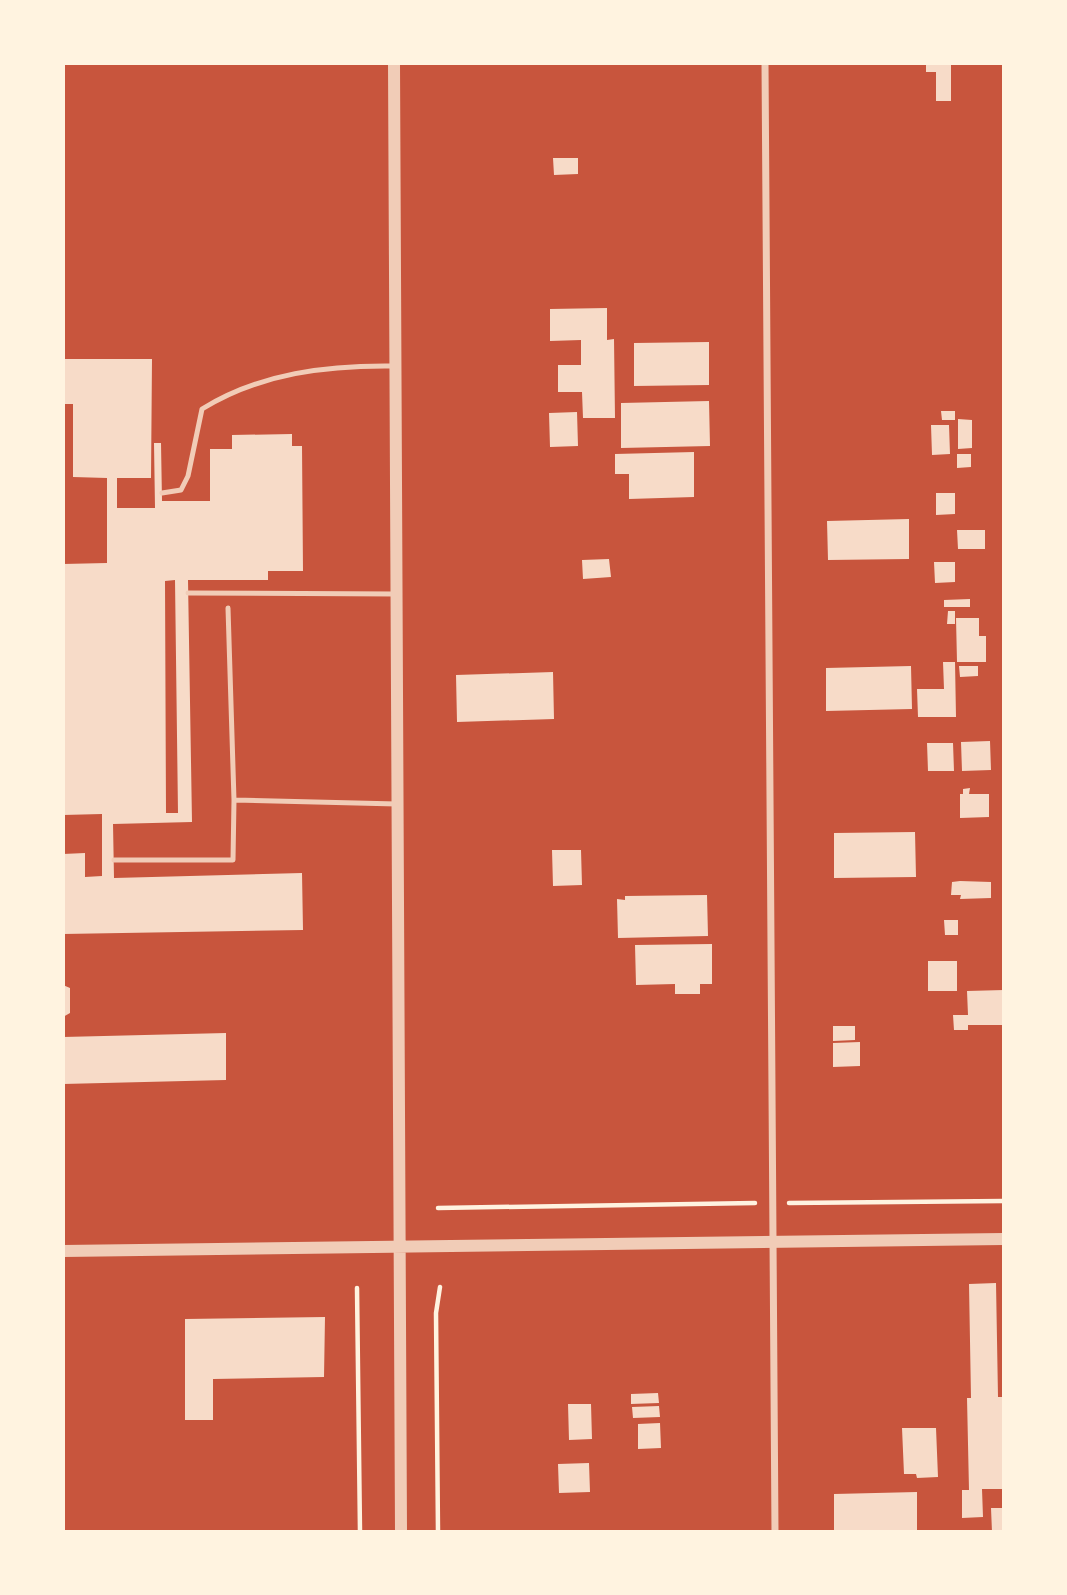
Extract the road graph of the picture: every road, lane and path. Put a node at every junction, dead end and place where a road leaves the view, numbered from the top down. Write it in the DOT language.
graph roads {
  1 [pos="394,63"];
  2 [pos="765,63"];
  3 [pos="394,366"];
  4 [pos="162,493"];
  5 [pos="188,593"];
  6 [pos="396,594"];
  7 [pos="228,608"];
  8 [pos="234,800"];
  9 [pos="397,804"];
  10 [pos="114,860"];
  11 [pos="1004,1200"];
  12 [pos="772,1203"];
  13 [pos="438,1208"];
  14 [pos="1004,1239"];
  15 [pos="772,1240"];
  16 [pos="400,1248"];
  17 [pos="63,1251"];
  18 [pos="357,1287"];
  19 [pos="439,1287"];
  20 [pos="360,1532"];
  21 [pos="401,1532"];
  22 [pos="438,1532"];
  23 [pos="775,1532"];
  1 -- 3 [label="street"];
  2 -- 12 [label="street"];
  3 -- 4 [label="lane"];
  3 -- 6 [label="street"];
  5 -- 6 [label="lane"];
  6 -- 9 [label="street"];
  7 -- 8 [label="lane"];
  8 -- 9 [label="lane"];
  8 -- 10 [label="lane"];
  9 -- 16 [label="street"];
  11 -- 12 [label="path"];
  12 -- 13 [label="path"];
  12 -- 15 [label="street"];
  14 -- 15 [label="street"];
  15 -- 16 [label="street"];
  15 -- 23 [label="street"];
  16 -- 17 [label="street"];
  16 -- 21 [label="street"];
  18 -- 20 [label="path"];
  19 -- 22 [label="path"];
}
